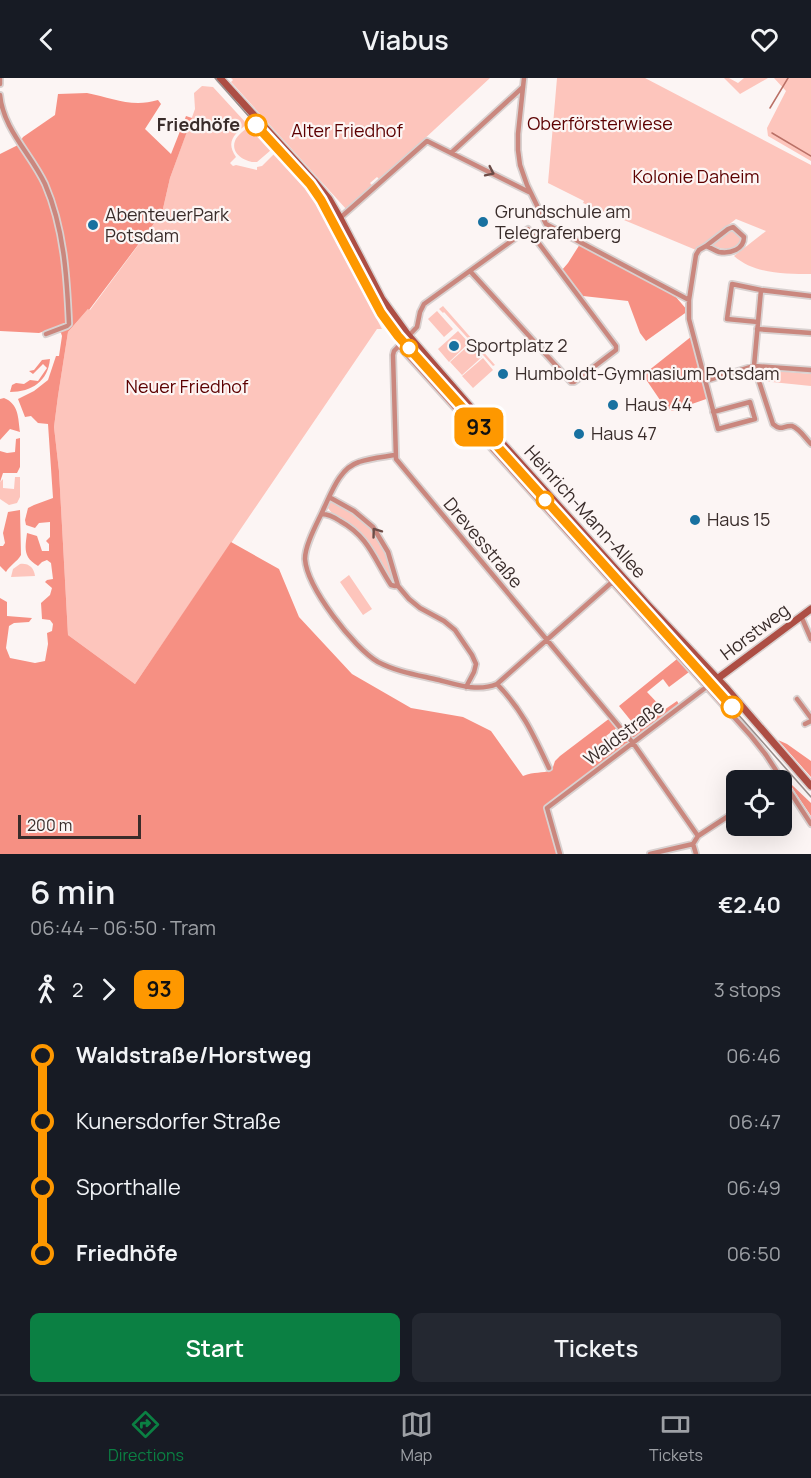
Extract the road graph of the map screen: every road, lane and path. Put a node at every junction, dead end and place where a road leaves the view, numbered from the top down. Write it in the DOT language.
graph roads {
  1 [pos="0,78"];
  2 [pos="220,78"];
  3 [pos="524,78"];
  4 [pos="0,84"];
  5 [pos="523,87"];
  6 [pos="0,95"];
  7 [pos="0,103"];
  8 [pos="451,153"];
  9 [pos="530,192"];
  10 [pos="340,218"];
  11 [pos="706,246"];
  12 [pos="470,271"];
  13 [pos="761,290"];
  14 [pos="811,296"];
  15 [pos="689,300"];
  16 [pos="758,326"];
  17 [pos="811,333"];
  18 [pos="46,334"];
  19 [pos="408,336"];
  20 [pos="399,346"];
  21 [pos="754,366"];
  22 [pos="811,370"];
  23 [pos="705,381"];
  24 [pos="713,412"];
  25 [pos="811,444"];
  26 [pos="395,455"];
  27 [pos="329,497"];
  28 [pos="322,513"];
  29 [pos="611,583"];
  30 [pos="398,586"];
  31 [pos="811,609"];
  32 [pos="801,616"];
  33 [pos="811,639"];
  34 [pos="546,640"];
  35 [pos="717,679"];
  36 [pos="497,684"];
  37 [pos="466,687"];
  38 [pos="706,687"];
  39 [pos="797,699"];
  40 [pos="811,719"];
  41 [pos="805,724"];
  42 [pos="633,743"];
  43 [pos="549,768"];
  44 [pos="774,770"];
  45 [pos="811,786"];
  46 [pos="792,796"];
  47 [pos="726,818"];
  48 [pos="811,824"];
  49 [pos="698,837"];
  50 [pos="693,844"];
  51 [pos="560,854"];
  52 [pos="650,854"];
  53 [pos="696,854"];
  1 -- 4 [label="street"];
  2 -- 10 [label="main road, Heinrich-Mann-Allee"];
  3 -- 5 [label="street"];
  5 -- 8 [label="street"];
  5 -- 9 [label="street"];
  6 -- 7 [label="street"];
  7 -- 18 [label="street"];
  8 -- 9 [label="street, one-way"];
  8 -- 10 [label="street"];
  9 -- 15 [label="street"];
  10 -- 19 [label="main road, Heinrich-Mann-Allee"];
  11 -- 11 [label="street"];
  11 -- 15 [label="street"];
  12 -- 12 [label="street"];
  12 -- 19 [label="street"];
  13 -- 14 [label="street"];
  13 -- 16 [label="street"];
  13 -- 16 [label="street"];
  15 -- 23 [label="street"];
  16 -- 17 [label="street"];
  16 -- 21 [label="street"];
  19 -- 20 [label="street"];
  19 -- 35 [label="main road, Heinrich-Mann-Allee"];
  20 -- 26 [label="street"];
  20 -- 29 [label="street, Heinrich-Mann-Allee"];
  21 -- 22 [label="street"];
  21 -- 23 [label="street"];
  21 -- 25 [label="street"];
  23 -- 24 [label="street"];
  24 -- 24 [label="street"];
  26 -- 27 [label="street"];
  26 -- 34 [label="street, Drevesstraße"];
  27 -- 28 [label="street"];
  30 -- 27 [label="street, one-way"];
  28 -- 30 [label="street"];
  28 -- 37 [label="street"];
  29 -- 34 [label="street"];
  29 -- 38 [label="street, Heinrich-Mann-Allee"];
  30 -- 37 [label="street"];
  31 -- 32 [label="main road, Horstweg"];
  32 -- 33 [label="street"];
  32 -- 35 [label="main road, Horstweg"];
  34 -- 36 [label="street"];
  34 -- 42 [label="street, Drevesstraße"];
  35 -- 38 [label="street, Waldstraße"];
  35 -- 45 [label="main road, Heinrich-Mann-Allee"];
  36 -- 37 [label="street"];
  36 -- 43 [label="street"];
  38 -- 42 [label="street, Waldstraße"];
  38 -- 44 [label="street, Heinrich-Mann-Allee"];
  39 -- 40 [label="street"];
  40 -- 41 [label="street"];
  42 -- 49 [label="street, Drevesstraße"];
  42 -- 51 [label="street, Waldstraße"];
  46 -- 48 [label="street, Heinrich-Mann-Allee"];
  47 -- 49 [label="street"];
  49 -- 50 [label="street"];
  50 -- 52 [label="street"];
  50 -- 53 [label="street"];
}
